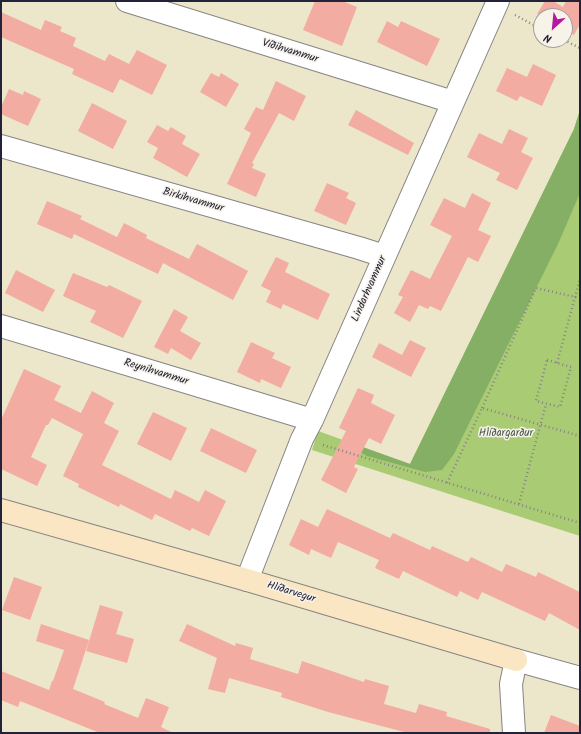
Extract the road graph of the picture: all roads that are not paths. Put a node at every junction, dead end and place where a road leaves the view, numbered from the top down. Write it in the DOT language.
graph roads {
  1 [pos="127,1"];
  2 [pos="496,3"];
  3 [pos="453,102"];
  4 [pos="1,146"];
  5 [pos="384,256"];
  6 [pos="1,326"];
  7 [pos="307,429"];
  8 [pos="1,510"];
  9 [pos="247,580"];
  10 [pos="516,660"];
  11 [pos="580,678"];
  12 [pos="514,733"];
  1 -- 3 [label="street, Víðihvammur"];
  2 -- 3 [label="street, Lindarhvammur"];
  3 -- 5 [label="street, Lindarhvammur"];
  4 -- 5 [label="street, Birkihvammur"];
  5 -- 7 [label="street, Lindarhvammur"];
  6 -- 7 [label="street, Reynihvammur"];
  7 -- 9 [label="street, Lindarhvammur"];
  8 -- 9 [label="street, Hlíðarvegur"];
  9 -- 10 [label="street, Hlíðarvegur"];
  10 -- 11 [label="street, Hlíðarvegur"];
  10 -- 12 [label="street"];
}
